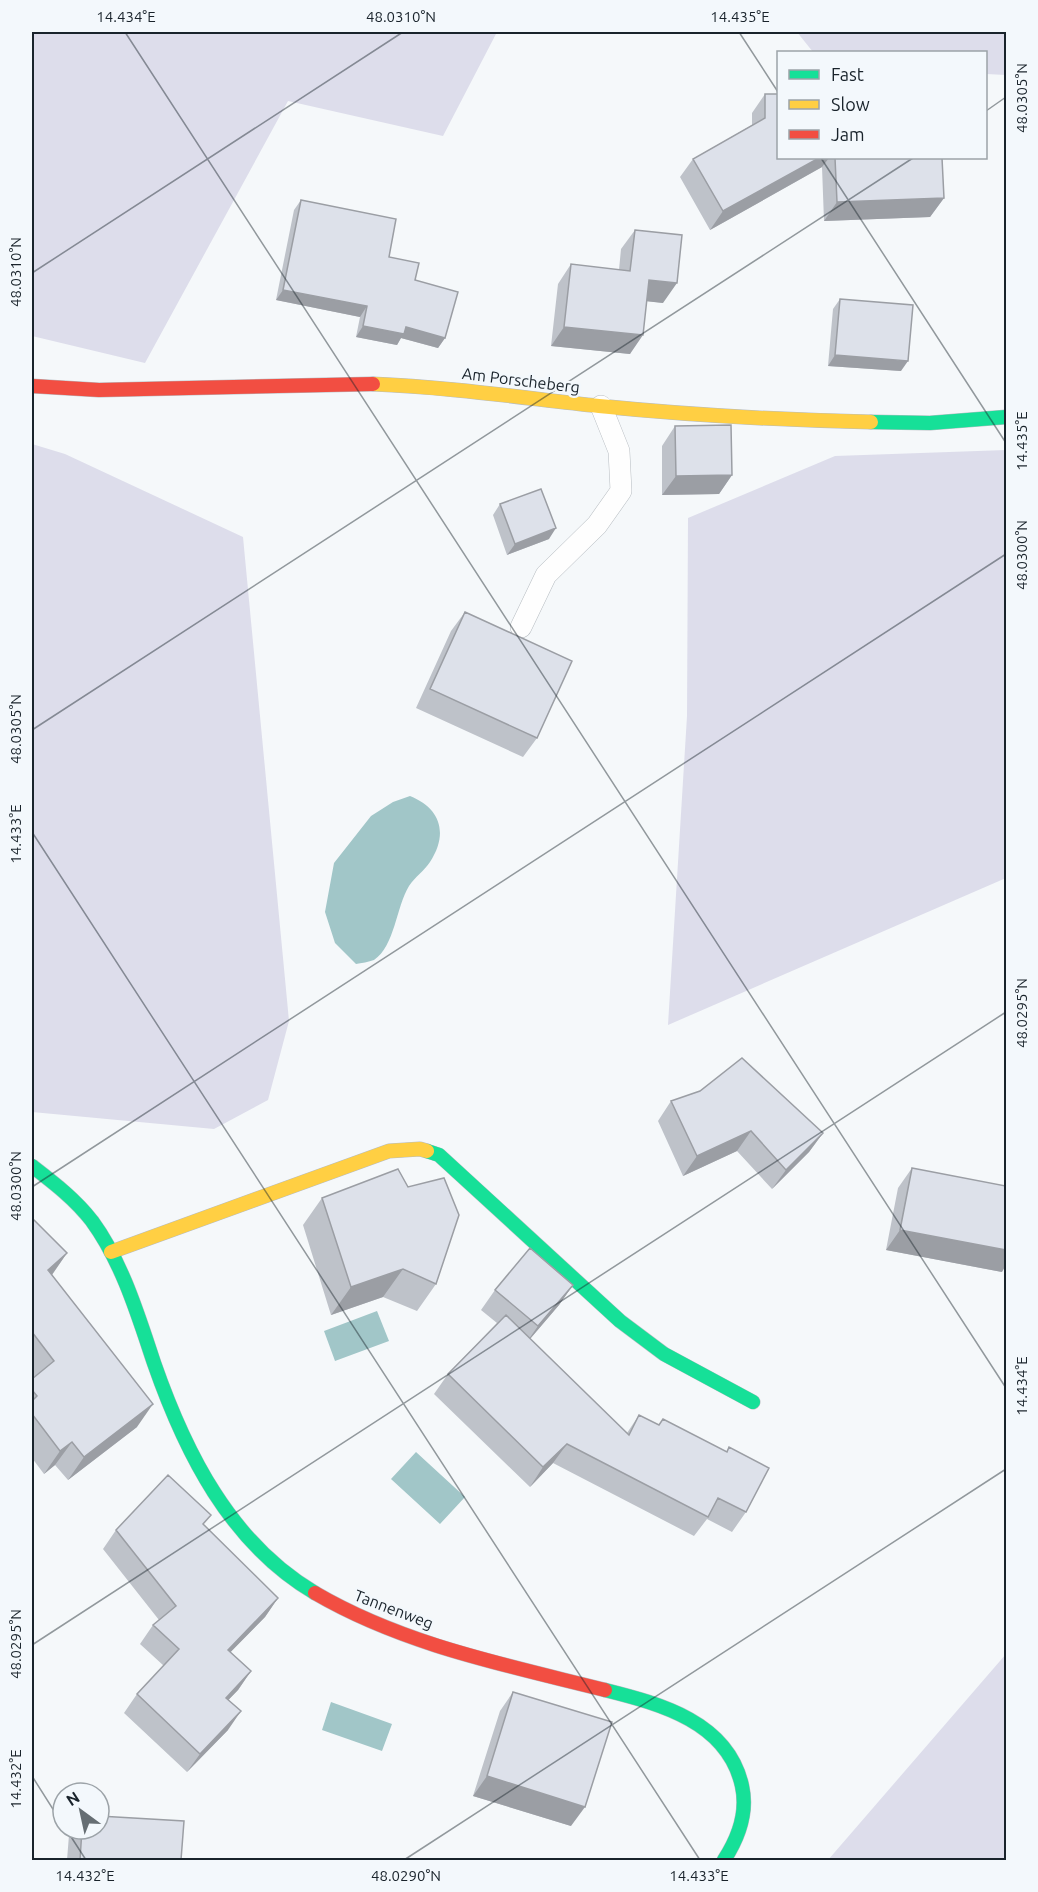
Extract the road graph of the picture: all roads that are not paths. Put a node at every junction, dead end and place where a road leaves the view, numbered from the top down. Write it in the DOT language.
graph roads {
  1 [pos="32,386"];
  2 [pos="601,406"];
  3 [pos="1006,417"];
  4 [pos="521,627"];
  5 [pos="32,1166"];
  6 [pos="111,1252"];
  7 [pos="753,1402"];
  8 [pos="724,1860"];
  1 -- 2 [label="street, Am Porscheberg"];
  2 -- 3 [label="street, Am Porscheberg"];
  2 -- 4 [label="lane"];
  5 -- 6 [label="street, Tannenweg"];
  6 -- 7 [label="street"];
  6 -- 8 [label="street, Tannenweg"];
}
